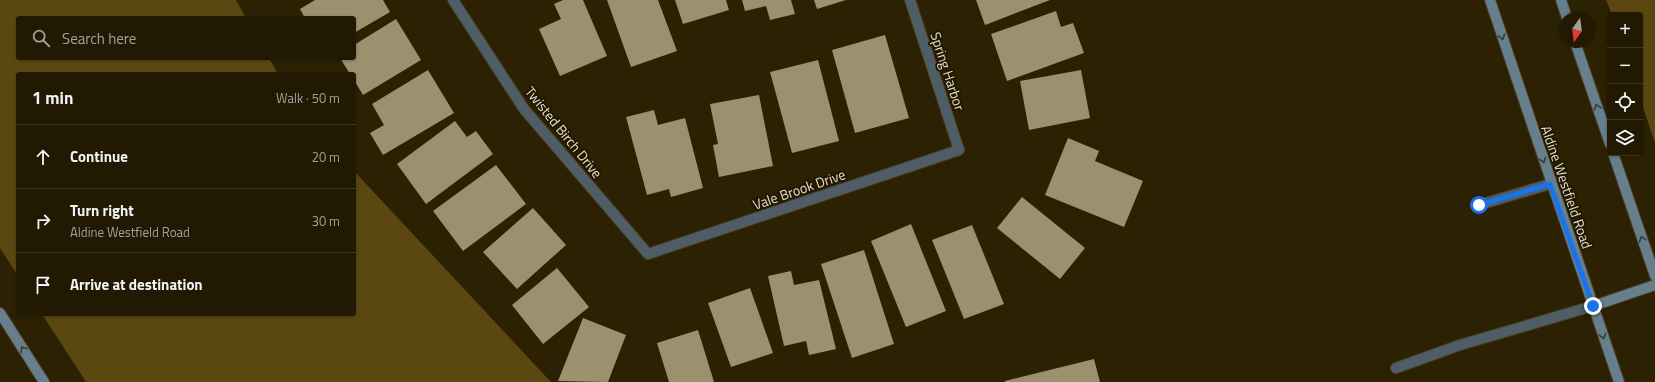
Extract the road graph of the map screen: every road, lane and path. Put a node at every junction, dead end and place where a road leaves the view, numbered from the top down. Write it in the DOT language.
graph roads {
  1 [pos="453,0"];
  2 [pos="910,0"];
  3 [pos="1490,0"];
  4 [pos="1561,0"];
  5 [pos="1565,12"];
  6 [pos="1577,48"];
  7 [pos="1607,135"];
  8 [pos="959,150"];
  9 [pos="1614,156"];
  10 [pos="1550,184"];
  11 [pos="1479,205"];
  12 [pos="648,254"];
  13 [pos="1655,276"];
  14 [pos="1655,285"];
  15 [pos="1593,306"];
  16 [pos="0,313"];
  17 [pos="1396,368"];
  18 [pos="44,382"];
  19 [pos="1619,382"];
  1 -- 12 [label="street, Twisted Birch Drive"];
  2 -- 8 [label="street, Spring Harbor"];
  3 -- 10 [label="main road, Aldine Westfield Road, one-way"];
  4 -- 5 [label="main road"];
  7 -- 6 [label="main road, one-way"];
  8 -- 12 [label="street, Vale Brook Drive"];
  13 -- 9 [label="main road, one-way"];
  10 -- 11 [label="street"];
  10 -- 15 [label="main road, Aldine Westfield Road"];
  14 -- 15 [label="main road"];
  15 -- 17 [label="street"];
  15 -- 19 [label="main road, Aldine Westfield Road, one-way"];
  18 -- 16 [label="main road, one-way"];
}
